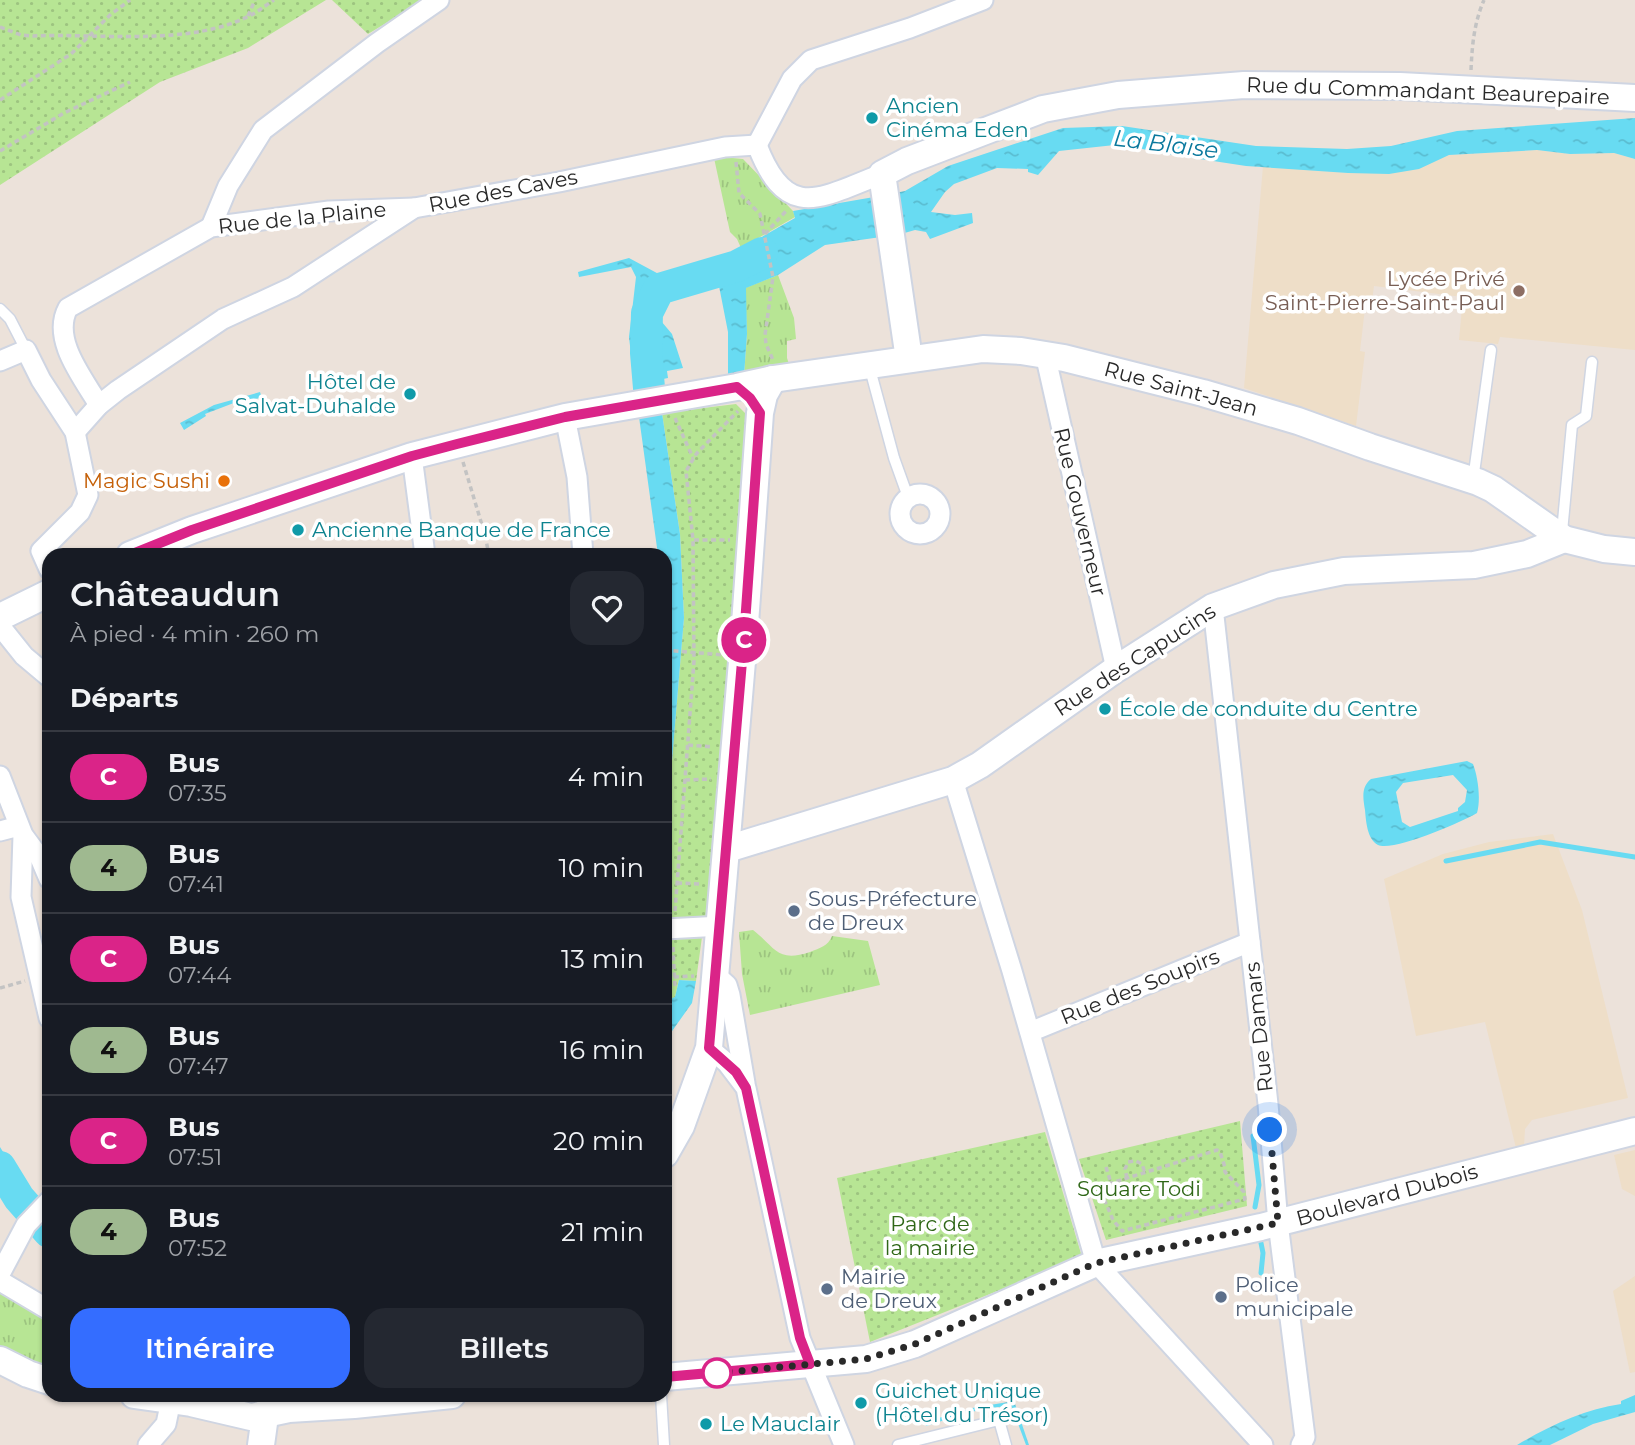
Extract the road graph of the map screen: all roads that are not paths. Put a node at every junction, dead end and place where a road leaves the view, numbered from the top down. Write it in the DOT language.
graph roads {
  1 [pos="439,0"];
  2 [pos="983,0"];
  3 [pos="1635,98"];
  4 [pos="757,145"];
  5 [pos="882,182"];
  6 [pos="414,208"];
  7 [pos="211,227"];
  8 [pos="0,309"];
  9 [pos="26,350"];
  10 [pos="1491,350"];
  11 [pos="1045,354"];
  12 [pos="909,359"];
  13 [pos="0,361"];
  14 [pos="1592,362"];
  15 [pos="868,365"];
  16 [pos="749,399"];
  17 [pos="99,405"];
  18 [pos="565,417"];
  19 [pos="75,432"];
  20 [pos="412,456"];
  21 [pos="1473,480"];
  22 [pos="908,497"];
  23 [pos="1564,539"];
  24 [pos="44,548"];
  25 [pos="147,548"];
  26 [pos="424,548"];
  27 [pos="582,548"];
  28 [pos="1635,552"];
  29 [pos="42,596"];
  30 [pos="1213,607"];
  31 [pos="0,617"];
  32 [pos="0,626"];
  33 [pos="42,667"];
  34 [pos="1116,669"];
  35 [pos="0,776"];
  36 [pos="953,780"];
  37 [pos="0,831"];
  38 [pos="21,831"];
  39 [pos="727,849"];
  40 [pos="42,863"];
  41 [pos="722,926"];
  42 [pos="672,928"];
  43 [pos="1250,942"];
  44 [pos="42,971"];
  45 [pos="717,976"];
  46 [pos="1030,1032"];
  47 [pos="709,1048"];
  48 [pos="746,1088"];
  49 [pos="1635,1132"];
  50 [pos="672,1142"];
  51 [pos="42,1208"];
  52 [pos="1278,1223"];
  53 [pos="1096,1263"];
  54 [pos="0,1274"];
  55 [pos="0,1281"];
  56 [pos="42,1306"];
  57 [pos="0,1360"];
  58 [pos="810,1364"];
  59 [pos="672,1376"];
  60 [pos="42,1379"];
  61 [pos="171,1402"];
  62 [pos="191,1402"];
  63 [pos="338,1402"];
  64 [pos="661,1402"];
  65 [pos="265,1428"];
  66 [pos="148,1445"];
  67 [pos="664,1445"];
  68 [pos="844,1445"];
  69 [pos="898,1445"];
  70 [pos="1006,1445"];
  71 [pos="1263,1445"];
  72 [pos="1301,1445"];
  1 -- 7 [label="street"];
  2 -- 4 [label="street"];
  3 -- 5 [label="street, Rue du Commandant Beaurepaire"];
  4 -- 5 [label="street"];
  4 -- 6 [label="street, Rue des Caves"];
  5 -- 12 [label="street"];
  6 -- 7 [label="street, Rue de la Plaine"];
  6 -- 17 [label="street, Rue des Caves"];
  7 -- 17 [label="street, Rue de la Plaine"];
  8 -- 9 [label="lane"];
  9 -- 13 [label="street"];
  9 -- 19 [label="street"];
  10 -- 21 [label="lane"];
  11 -- 12 [label="street, Rue Saint-Jean"];
  11 -- 21 [label="street, Rue Saint-Jean"];
  11 -- 34 [label="street, Rue Gouverneur"];
  12 -- 15 [label="street, Rue Saint-Jean"];
  14 -- 23 [label="lane"];
  15 -- 16 [label="street, Rue Saint-Jean"];
  15 -- 22 [label="lane"];
  16 -- 18 [label="street"];
  16 -- 39 [label="street"];
  17 -- 19 [label="street, Rue des Caves"];
  18 -- 20 [label="street"];
  18 -- 27 [label="street"];
  19 -- 24 [label="street"];
  20 -- 25 [label="street"];
  20 -- 26 [label="street"];
  21 -- 23 [label="street, Rue Saint-Jean"];
  23 -- 28 [label="street"];
  23 -- 30 [label="street, Rue des Capucins"];
  29 -- 31 [label="street"];
  30 -- 34 [label="street, Rue des Capucins"];
  30 -- 43 [label="street, Rue Damars"];
  32 -- 33 [label="street"];
  34 -- 36 [label="street, Rue des Capucins"];
  35 -- 38 [label="street"];
  36 -- 39 [label="street, Rue des Capucins"];
  36 -- 46 [label="street"];
  37 -- 38 [label="street"];
  38 -- 40 [label="street"];
  38 -- 44 [label="street"];
  39 -- 41 [label="street"];
  41 -- 42 [label="street"];
  41 -- 45 [label="street"];
  43 -- 46 [label="street, Rue des Soupirs"];
  43 -- 52 [label="street, Rue Damars"];
  45 -- 47 [label="street"];
  45 -- 48 [label="street"];
  46 -- 53 [label="street"];
  47 -- 48 [label="street"];
  47 -- 50 [label="street"];
  48 -- 58 [label="street"];
  49 -- 52 [label="street, Boulevard Dubois"];
  51 -- 54 [label="street"];
  52 -- 53 [label="street, Boulevard Dubois"];
  52 -- 72 [label="street, Rue Damars"];
  53 -- 58 [label="street, Boulevard Dubois"];
  53 -- 71 [label="street"];
  55 -- 56 [label="street"];
  57 -- 60 [label="street"];
  58 -- 59 [label="street, Boulevard Dubois"];
  58 -- 68 [label="street"];
  61 -- 66 [label="street"];
  62 -- 65 [label="street"];
  63 -- 65 [label="street"];
  64 -- 67 [label="lane"];
  69 -- 70 [label="lane"];
}
